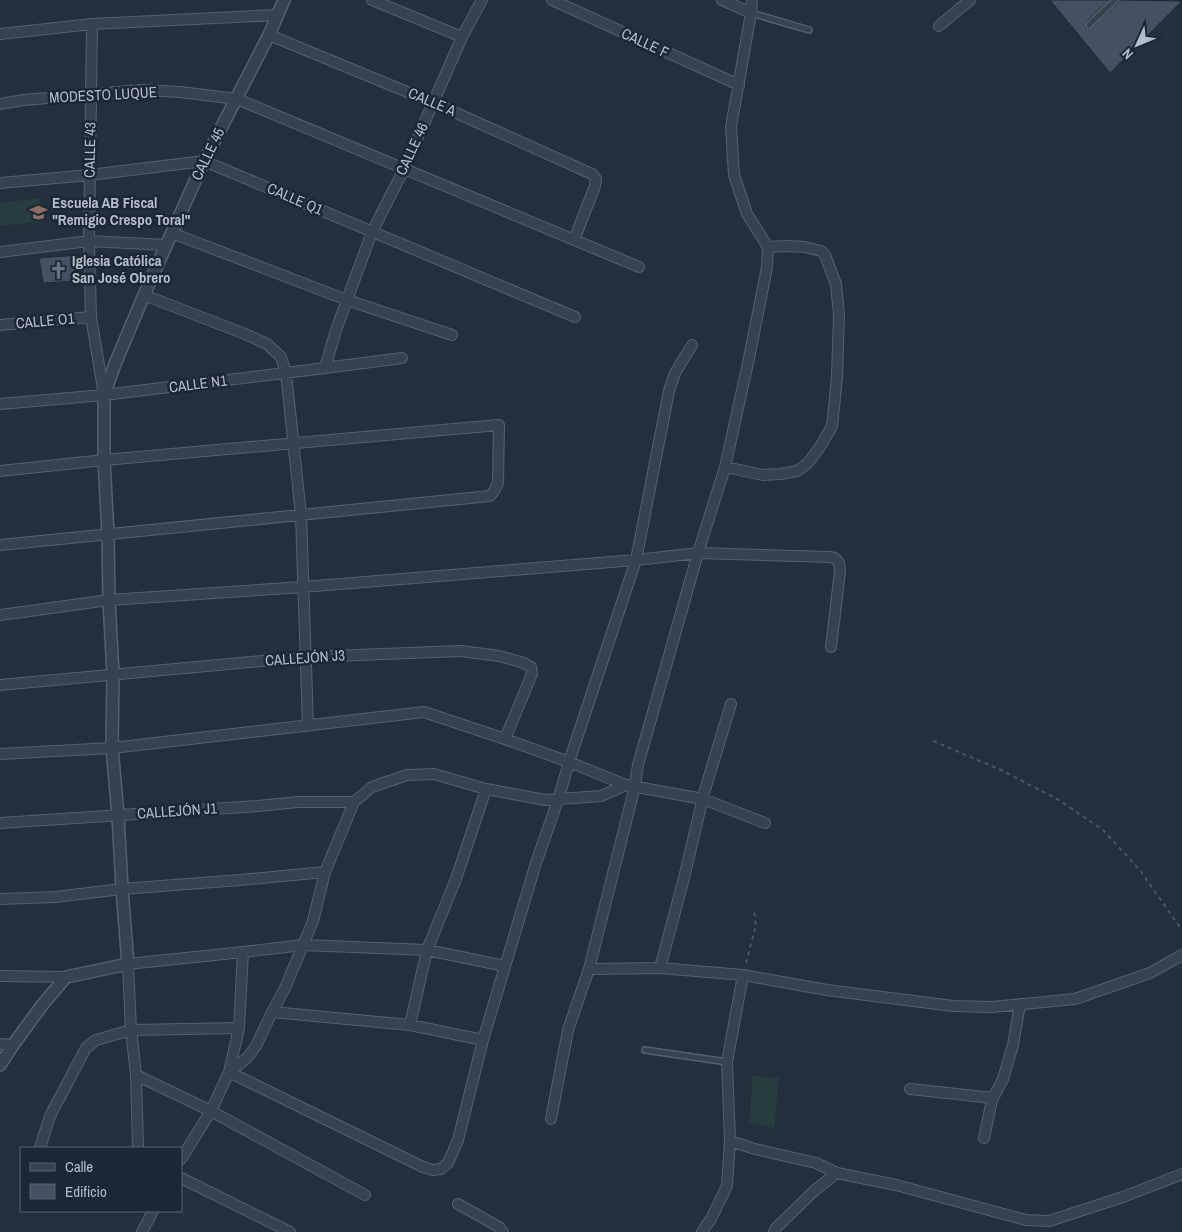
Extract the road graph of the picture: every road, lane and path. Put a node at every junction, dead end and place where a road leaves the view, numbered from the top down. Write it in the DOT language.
graph roads {
  1 [pos="284,0"];
  2 [pos="372,0"];
  3 [pos="482,0"];
  4 [pos="552,0"];
  5 [pos="722,0"];
  6 [pos="752,0"];
  7 [pos="970,0"];
  8 [pos="1114,0"];
  9 [pos="751,13"];
  10 [pos="277,16"];
  11 [pos="92,24"];
  12 [pos="939,26"];
  13 [pos="1089,26"];
  14 [pos="809,30"];
  15 [pos="0,34"];
  16 [pos="269,35"];
  17 [pos="462,37"];
  18 [pos="739,85"];
  19 [pos="91,94"];
  20 [pos="237,99"];
  21 [pos="434,103"];
  22 [pos="0,104"];
  23 [pos="204,161"];
  24 [pos="404,168"];
  25 [pos="90,175"];
  26 [pos="0,183"];
  27 [pos="372,232"];
  28 [pos="172,233"];
  29 [pos="574,240"];
  30 [pos="89,241"];
  31 [pos="166,245"];
  32 [pos="768,247"];
  33 [pos="0,252"];
  34 [pos="639,267"];
  35 [pos="144,296"];
  36 [pos="347,300"];
  37 [pos="90,317"];
  38 [pos="575,317"];
  39 [pos="0,325"];
  40 [pos="452,335"];
  41 [pos="692,345"];
  42 [pos="402,358"];
  43 [pos="325,368"];
  44 [pos="286,373"];
  45 [pos="104,395"];
  46 [pos="0,404"];
  47 [pos="294,442"];
  48 [pos="104,460"];
  49 [pos="725,467"];
  50 [pos="0,471"];
  51 [pos="301,515"];
  52 [pos="108,535"];
  53 [pos="0,545"];
  54 [pos="698,553"];
  55 [pos="636,560"];
  56 [pos="303,587"];
  57 [pos="109,600"];
  58 [pos="0,615"];
  59 [pos="831,647"];
  60 [pos="306,657"];
  61 [pos="113,674"];
  62 [pos="0,685"];
  63 [pos="731,704"];
  64 [pos="308,726"];
  65 [pos="505,739"];
  66 [pos="932,741"];
  67 [pos="112,748"];
  68 [pos="0,754"];
  69 [pos="568,762"];
  70 [pos="630,785"];
  71 [pos="486,789"];
  72 [pos="702,799"];
  73 [pos="558,800"];
  74 [pos="354,802"];
  75 [pos="118,815"];
  76 [pos="0,823"];
  77 [pos="765,823"];
  78 [pos="325,872"];
  79 [pos="122,889"];
  80 [pos="0,899"];
  81 [pos="754,910"];
  82 [pos="1182,930"];
  83 [pos="303,944"];
  84 [pos="427,950"];
  85 [pos="243,952"];
  86 [pos="1182,955"];
  87 [pos="128,964"];
  88 [pos="505,966"];
  89 [pos="589,968"];
  90 [pos="660,968"];
  91 [pos="743,975"];
  92 [pos="0,976"];
  93 [pos="66,976"];
  94 [pos="1020,1004"];
  95 [pos="272,1012"];
  96 [pos="410,1025"];
  97 [pos="239,1028"];
  98 [pos="131,1030"];
  99 [pos="484,1040"];
  100 [pos="0,1044"];
  101 [pos="13,1045"];
  102 [pos="646,1050"];
  103 [pos="727,1062"];
  104 [pos="0,1065"];
  105 [pos="229,1072"];
  106 [pos="136,1075"];
  107 [pos="910,1088"];
  108 [pos="993,1098"];
  109 [pos="210,1110"];
  110 [pos="552,1119"];
  111 [pos="984,1138"];
  112 [pos="730,1141"];
  113 [pos="40,1147"];
  114 [pos="138,1147"];
  115 [pos="182,1157"];
  116 [pos="837,1173"];
  117 [pos="1182,1174"];
  118 [pos="182,1178"];
  119 [pos="365,1195"];
  120 [pos="458,1204"];
  121 [pos="152,1212"];
  122 [pos="1049,1221"];
  123 [pos="142,1232"];
  124 [pos="290,1232"];
  125 [pos="503,1232"];
  126 [pos="702,1232"];
  127 [pos="774,1232"];
  128 [pos="1052,1232"];
  1 -- 10 [label="street, CALLE 45"];
  2 -- 17 [label="street"];
  3 -- 17 [label="street, CALLE 46"];
  4 -- 18 [label="street, CALLE F"];
  5 -- 9 [label="street"];
  6 -- 9 [label="street"];
  7 -- 12 [label="street"];
  8 -- 13 [label="lane"];
  9 -- 14 [label="lane"];
  9 -- 18 [label="street"];
  10 -- 11 [label="street"];
  10 -- 16 [label="street, CALLE 45"];
  11 -- 15 [label="street"];
  11 -- 19 [label="street, CALLE 43"];
  16 -- 20 [label="street, CALLE 45"];
  16 -- 21 [label="street, CALLE A"];
  17 -- 21 [label="street, CALLE 46"];
  18 -- 32 [label="street"];
  19 -- 20 [label="street, MODESTO LUQUE"];
  19 -- 22 [label="street, MODESTO LUQUE"];
  19 -- 25 [label="street, CALLE 43"];
  20 -- 23 [label="street, CALLE 45"];
  20 -- 24 [label="street, MODESTO LUQUE"];
  21 -- 24 [label="street, CALLE 46"];
  21 -- 29 [label="street, CALLE A"];
  23 -- 25 [label="street, CALLE Q1"];
  23 -- 27 [label="street, CALLE Q1"];
  23 -- 28 [label="street, CALLE 45"];
  24 -- 27 [label="street, CALLE 46"];
  24 -- 29 [label="street, MODESTO LUQUE"];
  25 -- 26 [label="street, CALLE Q1"];
  25 -- 30 [label="street, CALLE 43"];
  27 -- 36 [label="street, CALLE 46"];
  27 -- 38 [label="street, CALLE Q1"];
  28 -- 31 [label="street, CALLE 45"];
  28 -- 36 [label="street"];
  29 -- 34 [label="street, MODESTO LUQUE"];
  30 -- 31 [label="street"];
  30 -- 33 [label="street"];
  30 -- 37 [label="street, CALLE 43"];
  31 -- 35 [label="street, CALLE 45"];
  32 -- 49 [label="street"];
  32 -- 49 [label="street"];
  35 -- 44 [label="street"];
  35 -- 45 [label="street, CALLE 45"];
  36 -- 40 [label="street"];
  36 -- 43 [label="street"];
  37 -- 39 [label="street, CALLE O1"];
  37 -- 45 [label="street, CALLE 43"];
  41 -- 55 [label="street"];
  42 -- 43 [label="street, CALLE N1"];
  43 -- 44 [label="street, CALLE N1"];
  44 -- 45 [label="street, CALLE N1"];
  44 -- 47 [label="street"];
  45 -- 46 [label="street, CALLE N1"];
  45 -- 48 [label="street, CALLE 45"];
  47 -- 48 [label="street"];
  47 -- 51 [label="street"];
  47 -- 51 [label="street"];
  48 -- 50 [label="street"];
  48 -- 52 [label="street, CALLE 45"];
  49 -- 54 [label="street"];
  51 -- 52 [label="street"];
  51 -- 56 [label="street"];
  52 -- 53 [label="street"];
  52 -- 57 [label="street, CALLE 45"];
  54 -- 55 [label="street"];
  54 -- 59 [label="street"];
  54 -- 70 [label="street"];
  55 -- 56 [label="street"];
  55 -- 69 [label="street"];
  56 -- 57 [label="street"];
  56 -- 60 [label="street"];
  57 -- 58 [label="street"];
  57 -- 61 [label="street, CALLE 45"];
  60 -- 61 [label="street, CALLEJÓN J3"];
  60 -- 64 [label="street"];
  60 -- 65 [label="street, CALLEJÓN J3"];
  61 -- 62 [label="street, CALLEJÓN J3"];
  61 -- 67 [label="street, CALLE 45"];
  63 -- 72 [label="street"];
  64 -- 65 [label="street"];
  64 -- 67 [label="street"];
  65 -- 69 [label="street"];
  66 -- 82 [label="path"];
  67 -- 68 [label="street"];
  67 -- 75 [label="street, CALLE 45"];
  69 -- 70 [label="street"];
  69 -- 73 [label="street"];
  70 -- 72 [label="street"];
  70 -- 73 [label="street"];
  70 -- 89 [label="street"];
  71 -- 73 [label="street"];
  71 -- 74 [label="street"];
  71 -- 84 [label="street"];
  72 -- 77 [label="street"];
  72 -- 90 [label="street"];
  73 -- 88 [label="street"];
  74 -- 75 [label="street, CALLEJÓN J1"];
  74 -- 78 [label="street"];
  75 -- 76 [label="street, CALLEJÓN J1"];
  75 -- 79 [label="street, CALLE 45"];
  78 -- 79 [label="street"];
  78 -- 83 [label="street"];
  79 -- 80 [label="street"];
  79 -- 87 [label="street, CALLE 45"];
  81 -- 91 [label="path"];
  83 -- 84 [label="street"];
  83 -- 85 [label="street"];
  83 -- 95 [label="street"];
  84 -- 88 [label="street"];
  84 -- 96 [label="street"];
  85 -- 87 [label="street"];
  85 -- 97 [label="street"];
  86 -- 94 [label="street"];
  87 -- 93 [label="street"];
  87 -- 98 [label="street"];
  88 -- 99 [label="street"];
  89 -- 90 [label="street"];
  89 -- 110 [label="street"];
  90 -- 91 [label="street"];
  91 -- 94 [label="street"];
  91 -- 103 [label="street"];
  92 -- 93 [label="street"];
  93 -- 101 [label="street"];
  94 -- 108 [label="street"];
  95 -- 96 [label="street"];
  95 -- 105 [label="street"];
  96 -- 99 [label="street"];
  97 -- 98 [label="street"];
  97 -- 105 [label="street"];
  98 -- 106 [label="street"];
  98 -- 113 [label="street"];
  99 -- 105 [label="street"];
  100 -- 101 [label="street"];
  101 -- 104 [label="street"];
  102 -- 103 [label="lane"];
  103 -- 112 [label="street"];
  105 -- 109 [label="street"];
  106 -- 109 [label="street"];
  106 -- 114 [label="street"];
  107 -- 108 [label="street"];
  108 -- 111 [label="street"];
  109 -- 115 [label="street"];
  109 -- 119 [label="street"];
  112 -- 116 [label="street"];
  112 -- 126 [label="street"];
  116 -- 122 [label="street"];
  116 -- 127 [label="street"];
  117 -- 122 [label="street"];
  118 -- 124 [label="street"];
  120 -- 125 [label="street"];
  121 -- 123 [label="street"];
  122 -- 128 [label="street"];
}
